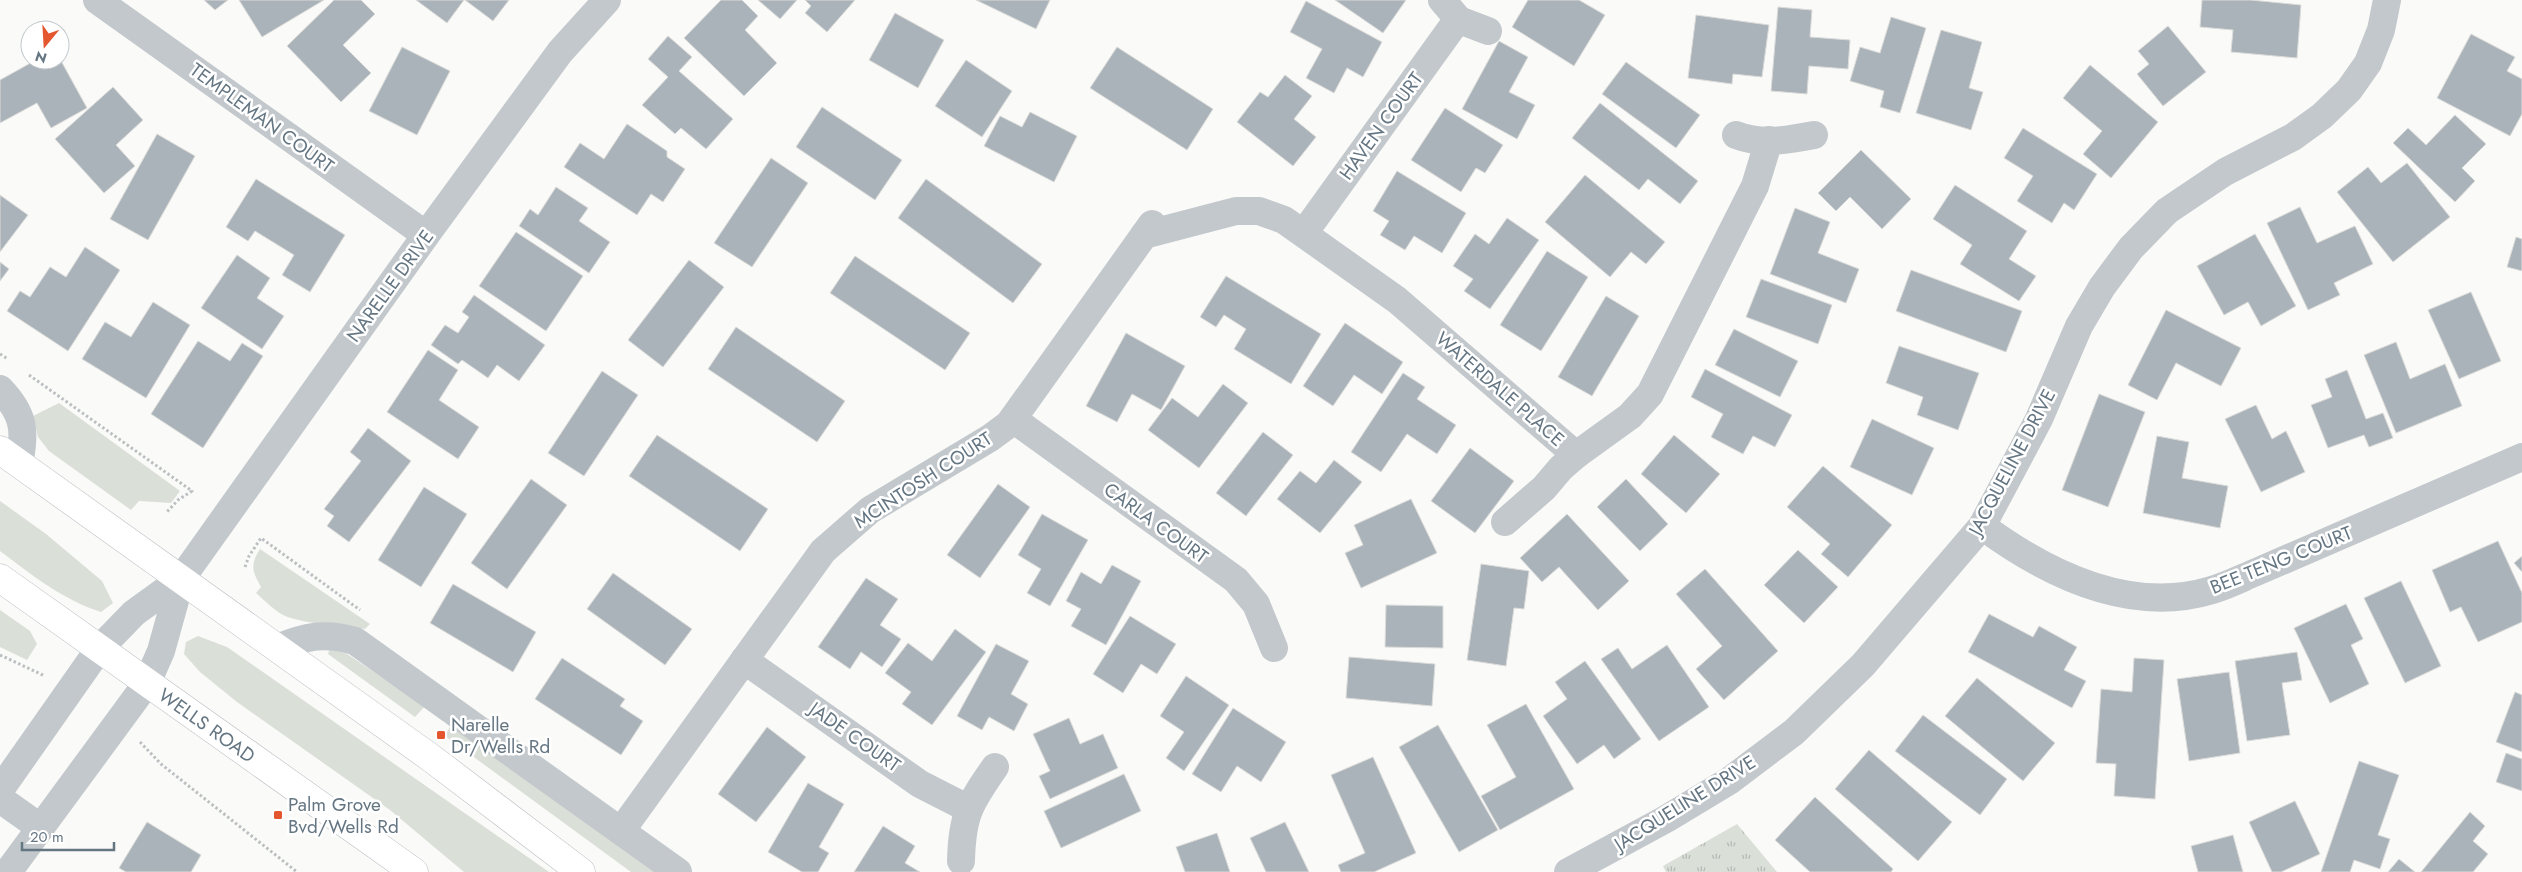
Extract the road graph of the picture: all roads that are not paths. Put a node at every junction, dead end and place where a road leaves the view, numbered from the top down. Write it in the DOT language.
graph roads {
  1 [pos="98,0"];
  2 [pos="608,0"];
  3 [pos="2388,0"];
  4 [pos="1450,10"];
  5 [pos="1488,30"];
  6 [pos="1736,135"];
  7 [pos="1814,135"];
  8 [pos="1769,140"];
  9 [pos="1148,229"];
  10 [pos="1304,233"];
  11 [pos="426,235"];
  12 [pos="0,390"];
  13 [pos="1013,419"];
  14 [pos="1576,455"];
  15 [pos="9,457"];
  16 [pos="2522,458"];
  17 [pos="1505,522"];
  18 [pos="1982,526"];
  19 [pos="0,578"];
  20 [pos="181,579"];
  21 [pos="277,648"];
  22 [pos="1274,648"];
  23 [pos="99,649"];
  24 [pos="744,660"];
  25 [pos="147,683"];
  26 [pos="995,767"];
  27 [pos="0,790"];
  28 [pos="0,799"];
  29 [pos="969,809"];
  30 [pos="41,828"];
  31 [pos="621,831"];
  32 [pos="961,861"];
  33 [pos="8,872"];
  34 [pos="414,872"];
  35 [pos="581,872"];
  36 [pos="678,872"];
  37 [pos="1568,872"];
  1 -- 11 [label="street, TEMPLEMAN COURT"];
  2 -- 11 [label="street, NARELLE DRIVE"];
  3 -- 18 [label="street, JACQUELINE DRIVE"];
  4 -- 5 [label="street"];
  4 -- 10 [label="street, HAVEN COURT"];
  6 -- 8 [label="street"];
  7 -- 8 [label="street"];
  8 -- 14 [label="street, WATERDALE PLACE"];
  9 -- 10 [label="street, WATERDALE PLACE"];
  9 -- 13 [label="street, MCINTOSH COURT"];
  10 -- 14 [label="street, WATERDALE PLACE"];
  11 -- 20 [label="street, NARELLE DRIVE"];
  12 -- 15 [label="street"];
  13 -- 22 [label="street, CARLA COURT"];
  13 -- 24 [label="street, MCINTOSH COURT"];
  14 -- 17 [label="street"];
  15 -- 20 [label="main road"];
  16 -- 18 [label="street, BEE TENG COURT"];
  18 -- 37 [label="street, JACQUELINE DRIVE"];
  19 -- 23 [label="main road, WELLS ROAD"];
  20 -- 21 [label="main road"];
  20 -- 23 [label="street, NARELLE DRIVE"];
  20 -- 25 [label="street, NARELLE DRIVE"];
  21 -- 31 [label="street"];
  21 -- 35 [label="main road"];
  23 -- 25 [label="main road, WELLS ROAD"];
  23 -- 27 [label="street, NARELLE DRIVE"];
  24 -- 29 [label="street, JADE COURT"];
  24 -- 31 [label="street, MCINTOSH COURT"];
  25 -- 30 [label="street, NARELLE DRIVE"];
  25 -- 34 [label="main road, WELLS ROAD"];
  26 -- 29 [label="street"];
  28 -- 30 [label="street"];
  29 -- 32 [label="street"];
  30 -- 33 [label="street, NARELLE DRIVE"];
  31 -- 36 [label="street"];
}
